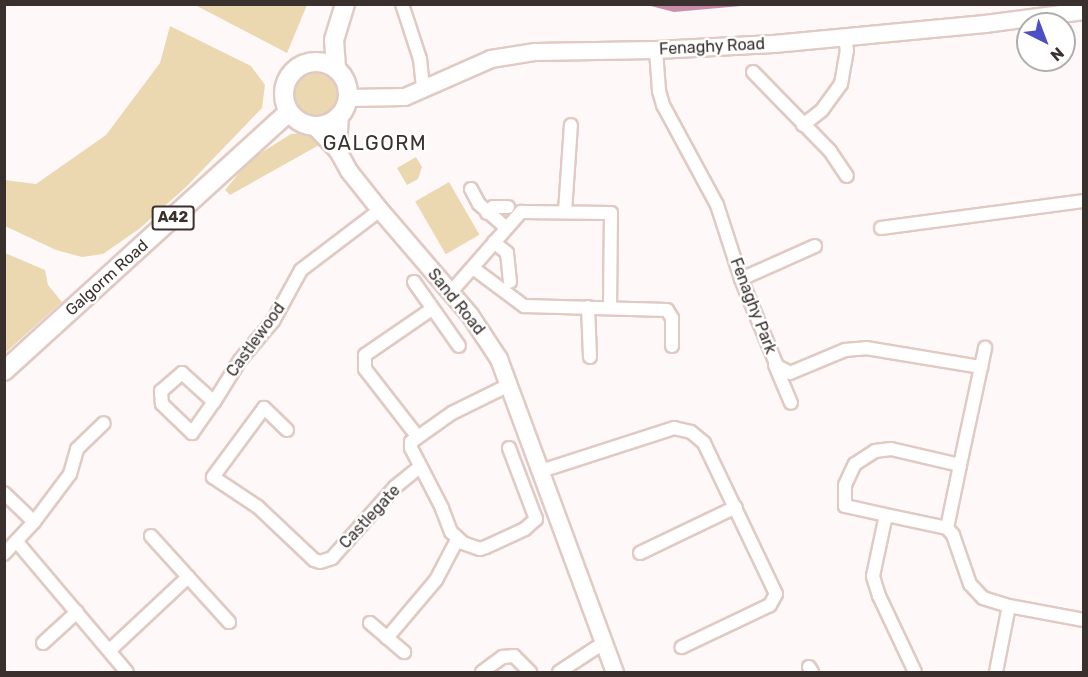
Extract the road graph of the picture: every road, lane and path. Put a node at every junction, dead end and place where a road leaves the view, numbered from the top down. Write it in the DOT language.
graph roads {
  1 [pos="345,4"];
  2 [pos="402,4"];
  3 [pos="1083,11"];
  4 [pos="845,38"];
  5 [pos="334,40"];
  6 [pos="656,50"];
  7 [pos="306,63"];
  8 [pos="336,68"];
  9 [pos="753,72"];
  10 [pos="423,89"];
  11 [pos="348,98"];
  12 [pos="289,112"];
  13 [pos="340,115"];
  14 [pos="571,125"];
  15 [pos="803,125"];
  16 [pos="314,126"];
  17 [pos="338,151"];
  18 [pos="847,176"];
  19 [pos="471,189"];
  20 [pos="1083,201"];
  21 [pos="508,207"];
  22 [pos="380,210"];
  23 [pos="565,212"];
  24 [pos="487,213"];
  25 [pos="505,227"];
  26 [pos="881,228"];
  27 [pos="494,242"];
  28 [pos="815,246"];
  29 [pos="473,268"];
  30 [pos="741,279"];
  31 [pos="414,282"];
  32 [pos="510,282"];
  33 [pos="450,293"];
  34 [pos="610,306"];
  35 [pos="588,307"];
  36 [pos="432,309"];
  37 [pos="459,346"];
  38 [pos="672,346"];
  39 [pos="985,348"];
  40 [pos="770,354"];
  41 [pos="590,357"];
  42 [pos="981,367"];
  43 [pos="4,370"];
  44 [pos="509,385"];
  45 [pos="214,402"];
  46 [pos="790,403"];
  47 [pos="104,423"];
  48 [pos="287,430"];
  49 [pos="417,436"];
  50 [pos="509,448"];
  51 [pos="960,465"];
  52 [pos="420,467"];
  53 [pos="541,471"];
  54 [pos="4,493"];
  55 [pos="736,507"];
  56 [pos="886,515"];
  57 [pos="34,522"];
  58 [pos="947,528"];
  59 [pos="151,536"];
  60 [pos="457,540"];
  61 [pos="17,542"];
  62 [pos="640,553"];
  63 [pos="4,554"];
  64 [pos="188,577"];
  65 [pos="1008,606"];
  66 [pos="76,612"];
  67 [pos="1083,620"];
  68 [pos="229,621"];
  69 [pos="370,623"];
  70 [pos="387,638"];
  71 [pos="43,643"];
  72 [pos="602,644"];
  73 [pos="682,646"];
  74 [pos="110,650"];
  75 [pos="404,652"];
  76 [pos="127,672"];
  77 [pos="482,672"];
  78 [pos="530,672"];
  79 [pos="559,672"];
  80 [pos="615,672"];
  81 [pos="915,672"];
  82 [pos="996,672"];
  1 -- 5 [label="main road"];
  2 -- 10 [label="street"];
  3 -- 4 [label="street, Fenaghy Road"];
  4 -- 6 [label="street, Fenaghy Road"];
  4 -- 15 [label="street"];
  5 -- 7 [label="main road"];
  5 -- 8 [label="main road"];
  6 -- 10 [label="street, Fenaghy Road"];
  6 -- 30 [label="street, Fenaghy Park"];
  7 -- 8 [label="main road"];
  7 -- 12 [label="main road"];
  8 -- 11 [label="main road"];
  9 -- 15 [label="street"];
  10 -- 11 [label="street, Fenaghy Road"];
  11 -- 13 [label="main road"];
  12 -- 16 [label="main road"];
  12 -- 43 [label="main road, Galgorm Road / A42"];
  13 -- 16 [label="main road"];
  13 -- 17 [label="street"];
  14 -- 23 [label="street"];
  15 -- 18 [label="street"];
  16 -- 17 [label="street, Sand Road"];
  17 -- 22 [label="street, Sand Road"];
  19 -- 24 [label="street"];
  20 -- 26 [label="street"];
  21 -- 24 [label="street"];
  22 -- 33 [label="street, Sand Road"];
  22 -- 45 [label="street, Castlewood"];
  23 -- 25 [label="street"];
  23 -- 34 [label="street"];
  24 -- 25 [label="street"];
  25 -- 27 [label="street"];
  27 -- 29 [label="street"];
  27 -- 32 [label="street"];
  28 -- 30 [label="street"];
  29 -- 33 [label="street"];
  29 -- 35 [label="street"];
  30 -- 40 [label="street, Fenaghy Park"];
  31 -- 36 [label="street"];
  33 -- 44 [label="street, Sand Road"];
  34 -- 35 [label="street"];
  34 -- 38 [label="street"];
  35 -- 41 [label="street"];
  36 -- 37 [label="street"];
  36 -- 49 [label="street"];
  39 -- 42 [label="street"];
  40 -- 42 [label="street, Fenaghy Park"];
  40 -- 46 [label="street"];
  42 -- 51 [label="street"];
  44 -- 49 [label="street"];
  44 -- 53 [label="street, Sand Road"];
  45 -- 45 [label="street, Castlewood"];
  47 -- 57 [label="street"];
  48 -- 52 [label="street, Castlegate"];
  49 -- 52 [label="street"];
  50 -- 60 [label="street"];
  51 -- 56 [label="street"];
  51 -- 58 [label="street"];
  52 -- 60 [label="street"];
  53 -- 55 [label="street"];
  53 -- 72 [label="street, Sand Road"];
  54 -- 57 [label="street"];
  55 -- 62 [label="street"];
  55 -- 73 [label="street"];
  56 -- 58 [label="street"];
  56 -- 81 [label="street"];
  57 -- 61 [label="street"];
  58 -- 65 [label="street"];
  59 -- 64 [label="street"];
  60 -- 70 [label="street"];
  61 -- 63 [label="street"];
  61 -- 66 [label="street"];
  64 -- 68 [label="street"];
  64 -- 74 [label="street"];
  65 -- 67 [label="street"];
  65 -- 82 [label="street"];
  66 -- 71 [label="street"];
  66 -- 74 [label="street"];
  69 -- 70 [label="street"];
  70 -- 75 [label="street"];
  72 -- 79 [label="street"];
  72 -- 80 [label="street, Sand Road"];
  74 -- 76 [label="street"];
  77 -- 78 [label="street"];
}
